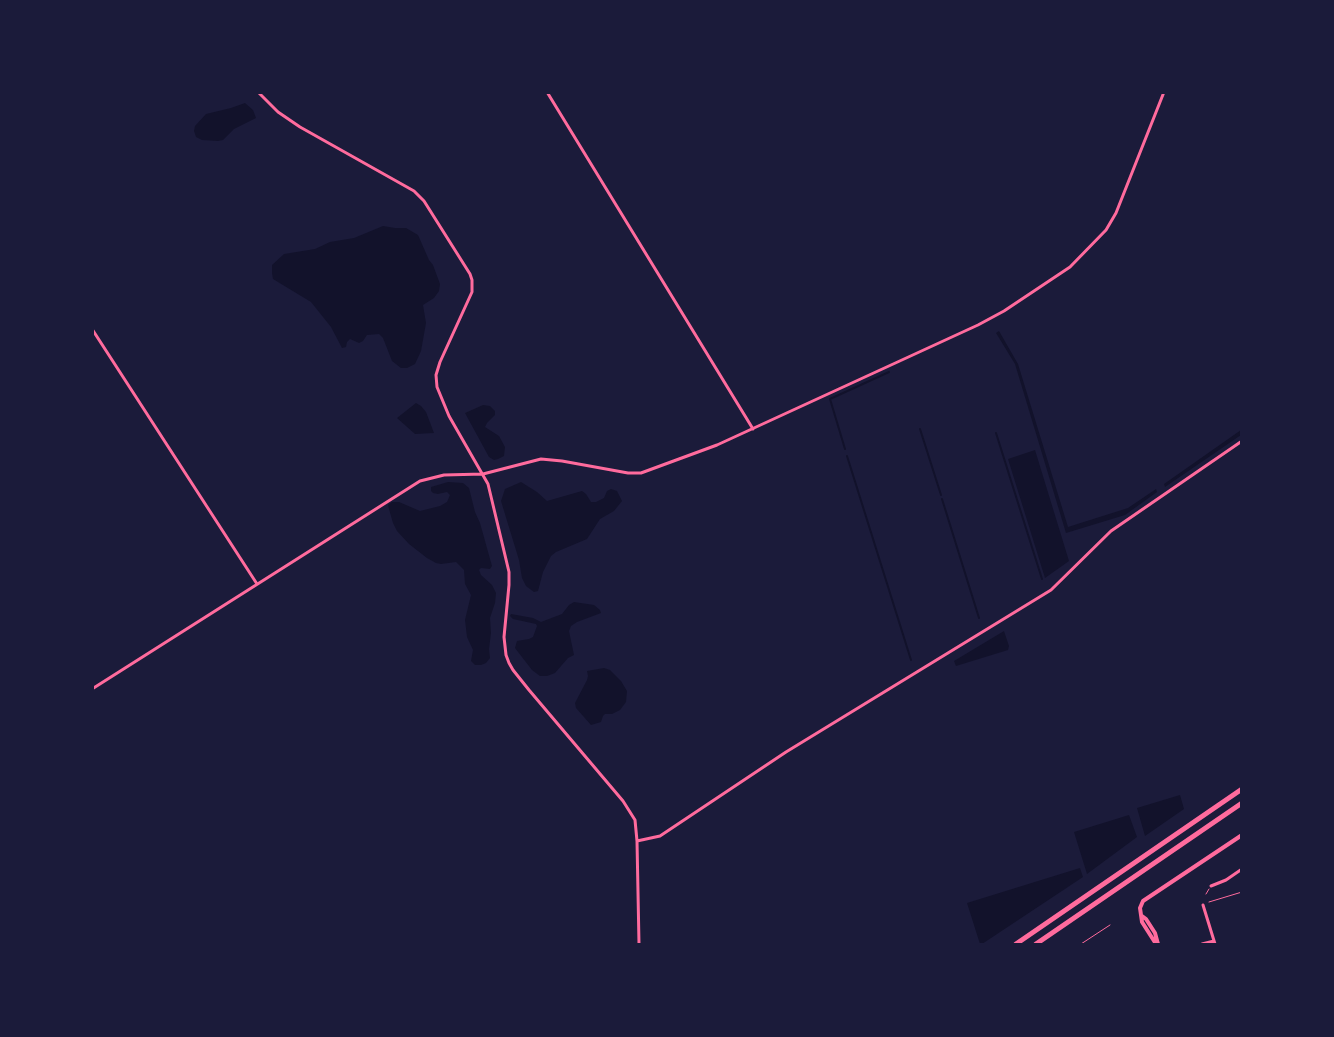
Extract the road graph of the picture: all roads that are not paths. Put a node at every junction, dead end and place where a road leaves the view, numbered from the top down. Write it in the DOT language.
graph roads {
  1 [pos="258,92"];
  2 [pos="548,92"];
  3 [pos="1164,92"];
  4 [pos="92,329"];
  5 [pos="753,429"];
  6 [pos="1242,441"];
  7 [pos="483,474"];
  8 [pos="257,584"];
  9 [pos="92,689"];
  10 [pos="1242,789"];
  11 [pos="1242,803"];
  12 [pos="1242,835"];
  13 [pos="637,842"];
  14 [pos="1242,869"];
  15 [pos="1211,886"];
  16 [pos="1203,905"];
  17 [pos="1215,943"];
  18 [pos="639,944"];
  19 [pos="1016,944"];
  20 [pos="1036,944"];
  21 [pos="1157,944"];
  22 [pos="1202,944"];
  1 -- 7 [label="street"];
  2 -- 5 [label="street"];
  3 -- 5 [label="street"];
  4 -- 8 [label="street"];
  5 -- 7 [label="street"];
  6 -- 13 [label="street"];
  7 -- 8 [label="street"];
  7 -- 13 [label="street"];
  8 -- 9 [label="street"];
  10 -- 19 [label="highway"];
  11 -- 20 [label="highway"];
  12 -- 21 [label="main road"];
  13 -- 18 [label="street"];
  14 -- 15 [label="street"];
  16 -- 17 [label="street"];
  17 -- 22 [label="street"];
}
